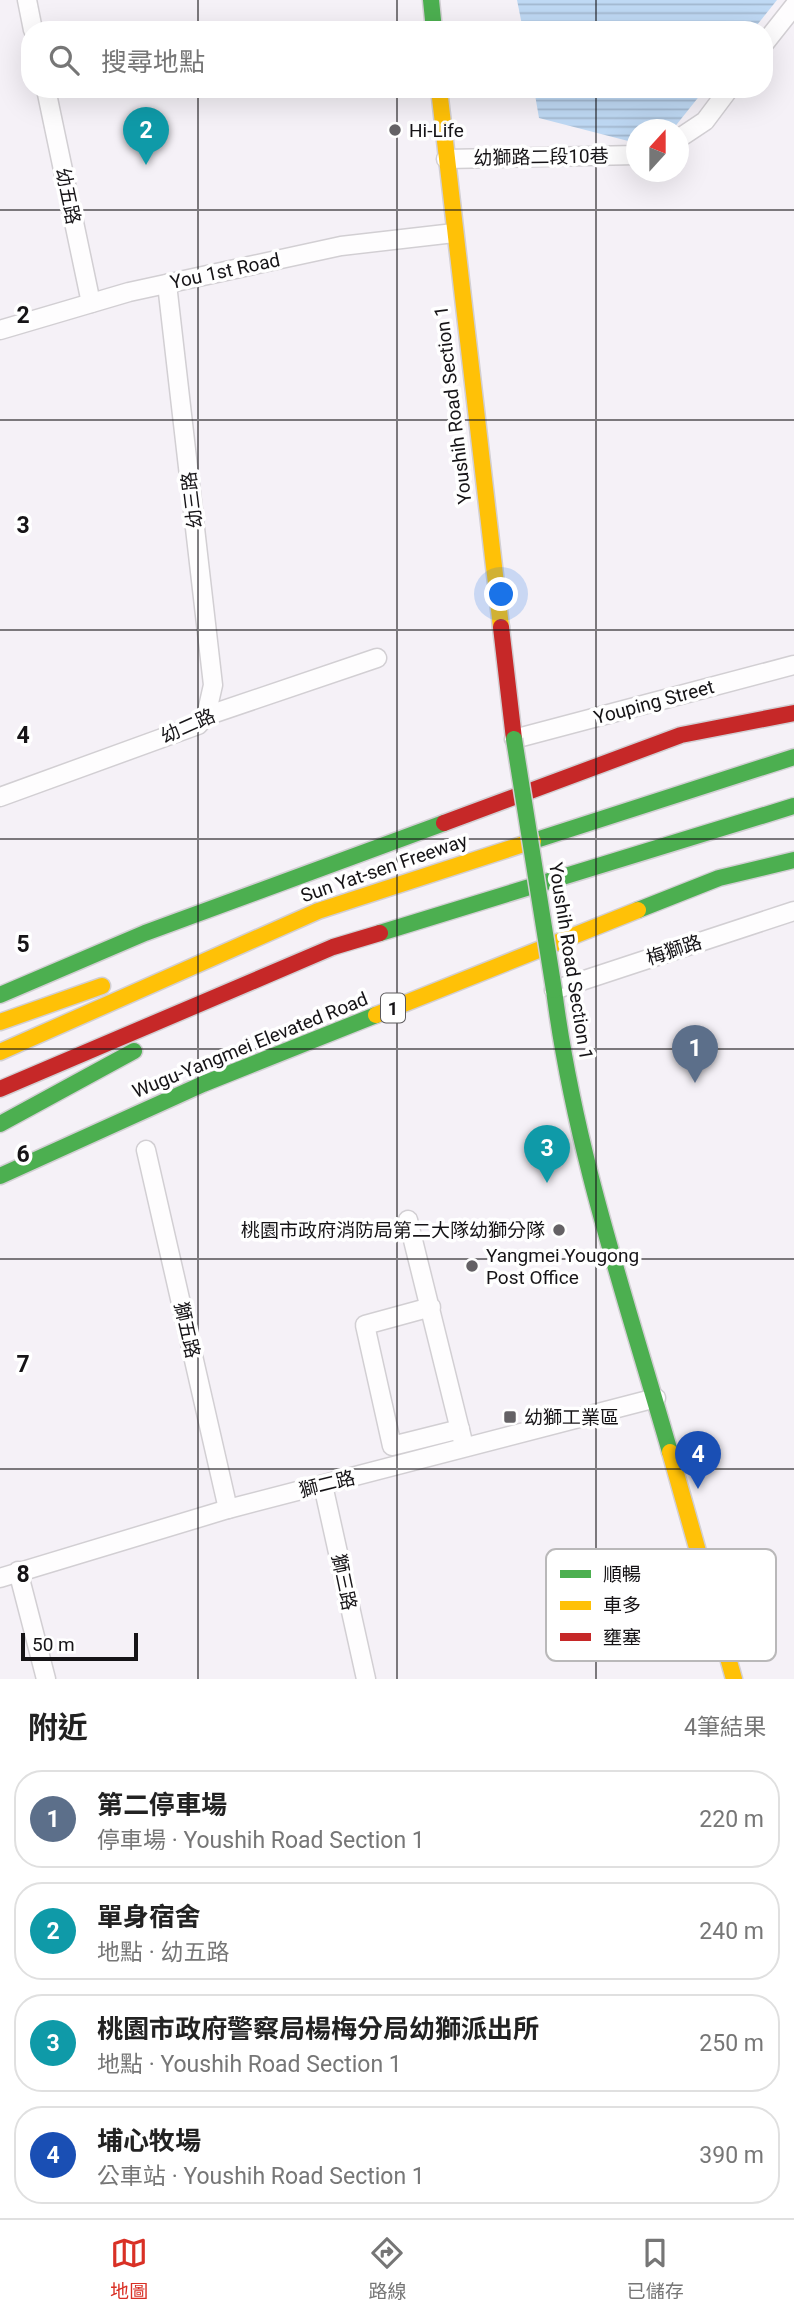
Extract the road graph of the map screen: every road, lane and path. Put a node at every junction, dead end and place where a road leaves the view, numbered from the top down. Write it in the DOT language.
graph roads {
  1 [pos="27,0"];
  2 [pos="431,0"];
  3 [pos="794,6"];
  4 [pos="31,21"];
  5 [pos="432,21"];
  6 [pos="773,33"];
  7 [pos="48,98"];
  8 [pos="440,98"];
  9 [pos="722,98"];
  10 [pos="689,132"];
  11 [pos="626,155"];
  12 [pos="446,159"];
  13 [pos="453,233"];
  14 [pos="167,284"];
  15 [pos="91,303"];
  16 [pos="0,330"];
  17 [pos="377,658"];
  18 [pos="794,665"];
  19 [pos="794,713"];
  20 [pos="206,716"];
  21 [pos="514,739"];
  22 [pos="794,757"];
  23 [pos="0,797"];
  24 [pos="794,806"];
  25 [pos="794,860"];
  26 [pos="318,911"];
  27 [pos="794,911"];
  28 [pos="293,965"];
  29 [pos="554,990"];
  30 [pos="0,995"];
  31 [pos="0,1022"];
  32 [pos="0,1052"];
  33 [pos="0,1089"];
  34 [pos="0,1124"];
  35 [pos="146,1150"];
  36 [pos="0,1175"];
  37 [pos="408,1220"];
  38 [pos="431,1307"];
  39 [pos="656,1398"];
  40 [pos="460,1429"];
  41 [pos="464,1448"];
  42 [pos="323,1485"];
  43 [pos="228,1509"];
  44 [pos="698,1549"];
  45 [pos="18,1571"];
  46 [pos="0,1578"];
  47 [pos="729,1661"];
  48 [pos="46,1679"];
  49 [pos="366,1679"];
  50 [pos="734,1679"];
  1 -- 4 [label="street"];
  2 -- 5 [label="main road"];
  3 -- 6 [label="street"];
  7 -- 15 [label="street, 幼五路"];
  8 -- 12 [label="main road, Youshih Road Section 1"];
  9 -- 10 [label="street"];
  11 -- 12 [label="street, 幼獅路二段10巷"];
  12 -- 13 [label="main road, Youshih Road Section 1"];
  13 -- 14 [label="street, You 1st Road"];
  13 -- 21 [label="main road, Youshih Road Section 1"];
  14 -- 15 [label="street, You 1st Road"];
  14 -- 20 [label="street, 幼三路"];
  15 -- 16 [label="street, You 1st Road"];
  17 -- 20 [label="street, 幼二路"];
  18 -- 21 [label="street, Youping Street"];
  19 -- 30 [label="main road"];
  20 -- 23 [label="street, 幼二路"];
  21 -- 29 [label="main road, Youshih Road Section 1, bridge"];
  22 -- 26 [label="main road, Sun Yat-sen Freeway"];
  24 -- 28 [label="main road"];
  25 -- 36 [label="main road, Wugu-Yangmei Elevated Road / 1"];
  26 -- 31 [label="main road"];
  26 -- 32 [label="main road, Sun Yat-sen Freeway"];
  27 -- 29 [label="street, 梅獅路"];
  28 -- 33 [label="main road"];
  28 -- 34 [label="main road"];
  29 -- 39 [label="main road, Youshih Road Section 1"];
  35 -- 43 [label="street, 獅五路"];
  37 -- 38 [label="street"];
  38 -- 40 [label="street"];
  38 -- 40 [label="street"];
  39 -- 41 [label="street, 獅二路"];
  39 -- 44 [label="main road, Youshih Road Section 1"];
  40 -- 41 [label="street"];
  41 -- 42 [label="street, 獅二路"];
  42 -- 43 [label="street, 獅二路"];
  42 -- 49 [label="street, 獅三路"];
  43 -- 45 [label="street, 獅二路"];
  45 -- 46 [label="street, 獅二路"];
  45 -- 48 [label="street"];
  47 -- 50 [label="main road, Youshih Road Section 1"];
}
